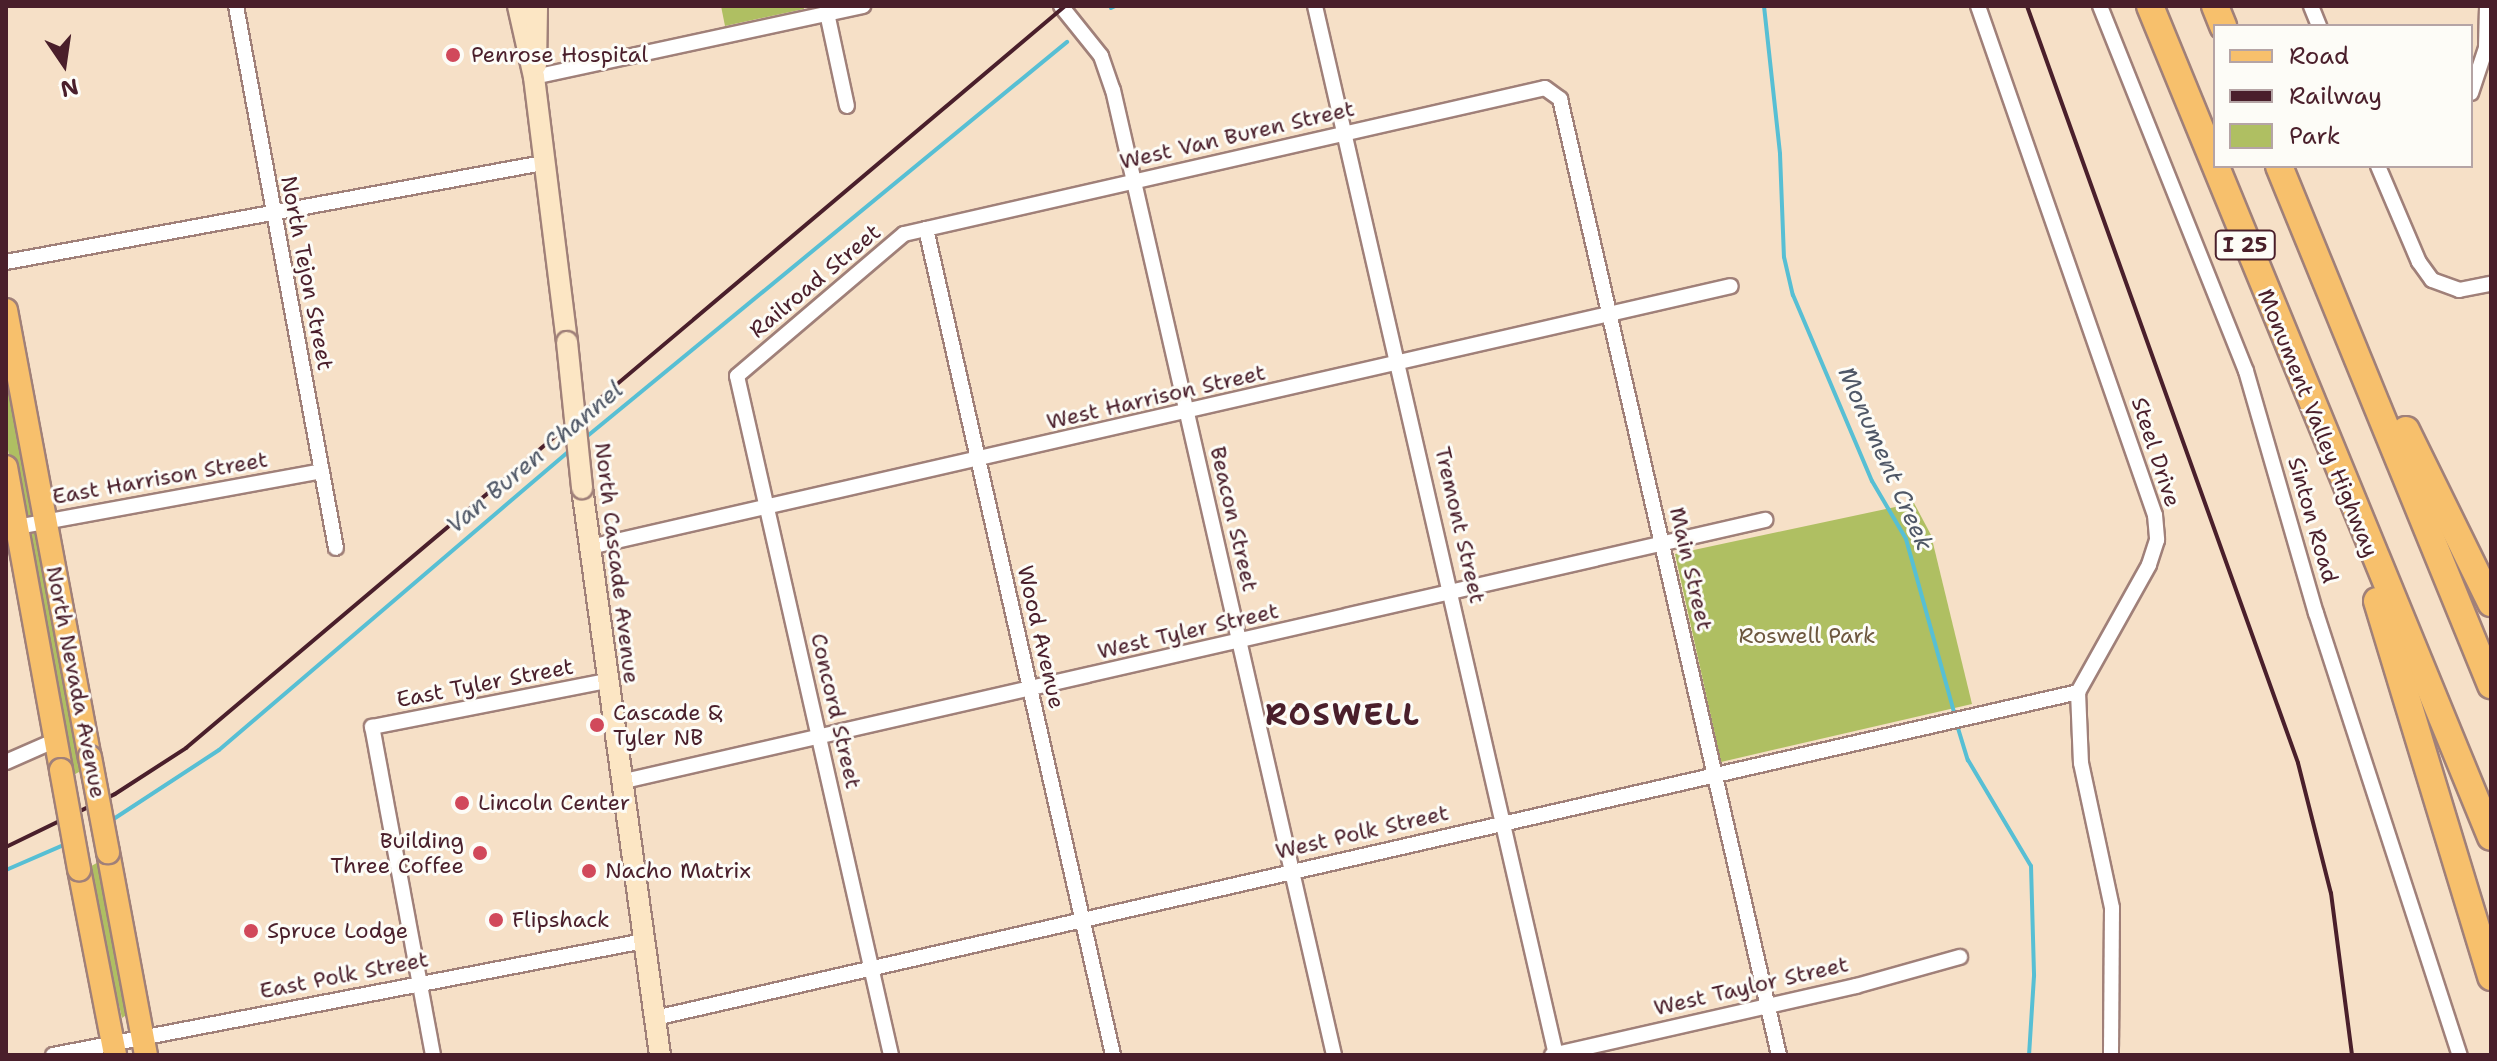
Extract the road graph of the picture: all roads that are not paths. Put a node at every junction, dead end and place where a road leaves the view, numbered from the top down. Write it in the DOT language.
graph roads {
  1 [pos="236,6"];
  2 [pos="863,6"];
  3 [pos="1061,6"];
  4 [pos="1315,6"];
  5 [pos="1978,6"];
  6 [pos="2100,6"];
  7 [pos="2150,6"];
  8 [pos="2487,6"];
  9 [pos="532,7"];
  10 [pos="833,10"];
  11 [pos="534,77"];
  12 [pos="2473,87"];
  13 [pos="1556,93"];
  14 [pos="847,106"];
  15 [pos="1345,133"];
  16 [pos="2213,162"];
  17 [pos="543,163"];
  18 [pos="2216,168"];
  19 [pos="2280,168"];
  20 [pos="2379,168"];
  21 [pos="1134,181"];
  22 [pos="274,214"];
  23 [pos="926,229"];
  24 [pos="6,262"];
  25 [pos="2491,284"];
  26 [pos="1731,286"];
  27 [pos="2332,293"];
  28 [pos="6,310"];
  29 [pos="1611,315"];
  30 [pos="1400,364"];
  31 [pos="737,376"];
  32 [pos="1188,413"];
  33 [pos="978,459"];
  34 [pos="6,467"];
  35 [pos="322,471"];
  36 [pos="2343,483"];
  37 [pos="765,507"];
  38 [pos="1765,520"];
  39 [pos="46,521"];
  40 [pos="12,528"];
  41 [pos="1663,545"];
  42 [pos="590,547"];
  43 [pos="336,548"];
  44 [pos="1453,594"];
  45 [pos="2491,603"];
  46 [pos="1239,642"];
  47 [pos="607,681"];
  48 [pos="2491,685"];
  49 [pos="1030,690"];
  50 [pos="2078,692"];
  51 [pos="820,737"];
  52 [pos="56,740"];
  53 [pos="6,762"];
  54 [pos="1715,776"];
  55 [pos="620,782"];
  56 [pos="1503,823"];
  57 [pos="2491,837"];
  58 [pos="1292,871"];
  59 [pos="1082,921"];
  60 [pos="644,941"];
  61 [pos="1960,957"];
  62 [pos="872,969"];
  63 [pos="2491,977"];
  64 [pos="421,983"];
  65 [pos="1767,1007"];
  66 [pos="655,1018"];
  67 [pos="144,1046"];
  68 [pos="114,1049"];
  69 [pos="53,1055"];
  70 [pos="433,1055"];
  71 [pos="660,1055"];
  72 [pos="891,1055"];
  73 [pos="1113,1055"];
  74 [pos="1334,1055"];
  75 [pos="1555,1055"];
  76 [pos="1779,1055"];
  77 [pos="2111,1055"];
  78 [pos="2460,1055"];
  1 -- 22 [label="street, North Tejon Street"];
  2 -- 10 [label="street"];
  3 -- 21 [label="street, Beacon Street"];
  4 -- 15 [label="street, Tremont Street"];
  5 -- 50 [label="street, Steel Drive"];
  6 -- 78 [label="street, Sinton Road"];
  7 -- 16 [label="highway, Monument Valley Highway / I 25"];
  8 -- 12 [label="street"];
  9 -- 11 [label="main road, North Cascade Avenue"];
  10 -- 11 [label="street"];
  10 -- 14 [label="street"];
  11 -- 17 [label="main road, North Cascade Avenue"];
  13 -- 15 [label="street, West Van Buren Street"];
  13 -- 29 [label="street, Main Street"];
  15 -- 21 [label="street, West Van Buren Street"];
  15 -- 30 [label="street, Tremont Street"];
  17 -- 22 [label="street"];
  17 -- 42 [label="main road, North Cascade Avenue, bridge"];
  18 -- 36 [label="highway, Monument Valley Highway / I 25"];
  19 -- 27 [label="highway, I 25"];
  20 -- 25 [label="street"];
  21 -- 23 [label="street, West Van Buren Street"];
  21 -- 32 [label="street, Beacon Street"];
  22 -- 24 [label="street"];
  22 -- 35 [label="street, North Tejon Street"];
  23 -- 31 [label="street, Railroad Street"];
  23 -- 33 [label="street, Wood Avenue"];
  26 -- 29 [label="street, West Harrison Street"];
  27 -- 45 [label="highway"];
  27 -- 48 [label="highway, I 25"];
  28 -- 39 [label="main road, North Nevada Avenue"];
  29 -- 30 [label="street, West Harrison Street"];
  29 -- 41 [label="street, Main Street"];
  30 -- 32 [label="street, West Harrison Street"];
  30 -- 44 [label="street, Tremont Street"];
  31 -- 37 [label="street, Concord Street"];
  32 -- 33 [label="street, West Harrison Street"];
  32 -- 46 [label="street, Beacon Street"];
  33 -- 37 [label="street, West Harrison Street"];
  33 -- 49 [label="street, Wood Avenue"];
  34 -- 40 [label="main road, North Nevada Avenue"];
  35 -- 39 [label="street, East Harrison Street"];
  35 -- 43 [label="street, North Tejon Street"];
  36 -- 57 [label="highway, Monument Valley Highway / I 25"];
  36 -- 63 [label="highway"];
  37 -- 42 [label="street, West Harrison Street"];
  37 -- 51 [label="street, Concord Street"];
  38 -- 41 [label="street, West Tyler Street"];
  39 -- 40 [label="street, East Harrison Street"];
  39 -- 67 [label="main road, North Nevada Avenue, bridge"];
  40 -- 52 [label="main road, North Nevada Avenue"];
  41 -- 44 [label="street, West Tyler Street"];
  41 -- 54 [label="street, Main Street"];
  42 -- 47 [label="main road, North Cascade Avenue"];
  44 -- 46 [label="street, West Tyler Street"];
  44 -- 56 [label="street, Tremont Street"];
  46 -- 49 [label="street, West Tyler Street"];
  46 -- 58 [label="street, Beacon Street"];
  47 -- 55 [label="main road, North Cascade Avenue"];
  47 -- 64 [label="street, East Tyler Street"];
  49 -- 51 [label="street, West Tyler Street"];
  49 -- 59 [label="street, Wood Avenue"];
  50 -- 54 [label="street, West Polk Street"];
  50 -- 77 [label="street"];
  51 -- 55 [label="street, West Tyler Street"];
  51 -- 62 [label="street, Concord Street"];
  52 -- 53 [label="street"];
  52 -- 68 [label="main road, North Nevada Avenue, bridge"];
  54 -- 56 [label="street, West Polk Street"];
  54 -- 65 [label="street, Main Street"];
  55 -- 60 [label="main road, North Cascade Avenue"];
  56 -- 58 [label="street, West Polk Street"];
  56 -- 75 [label="street, Tremont Street"];
  58 -- 59 [label="street, West Polk Street"];
  58 -- 74 [label="street, Beacon Street"];
  59 -- 62 [label="street, West Polk Street"];
  59 -- 73 [label="street, Wood Avenue"];
  60 -- 64 [label="street, East Polk Street"];
  60 -- 66 [label="main road, North Cascade Avenue"];
  61 -- 65 [label="street, West Taylor Street"];
  62 -- 66 [label="street, West Polk Street"];
  62 -- 72 [label="street, Concord Street"];
  64 -- 67 [label="street, East Polk Street"];
  64 -- 70 [label="street"];
  65 -- 75 [label="street, West Taylor Street"];
  65 -- 76 [label="street, Main Street"];
  66 -- 71 [label="main road, North Cascade Avenue"];
  67 -- 68 [label="street, East Polk Street"];
  68 -- 69 [label="street, East Polk Street"];
}
